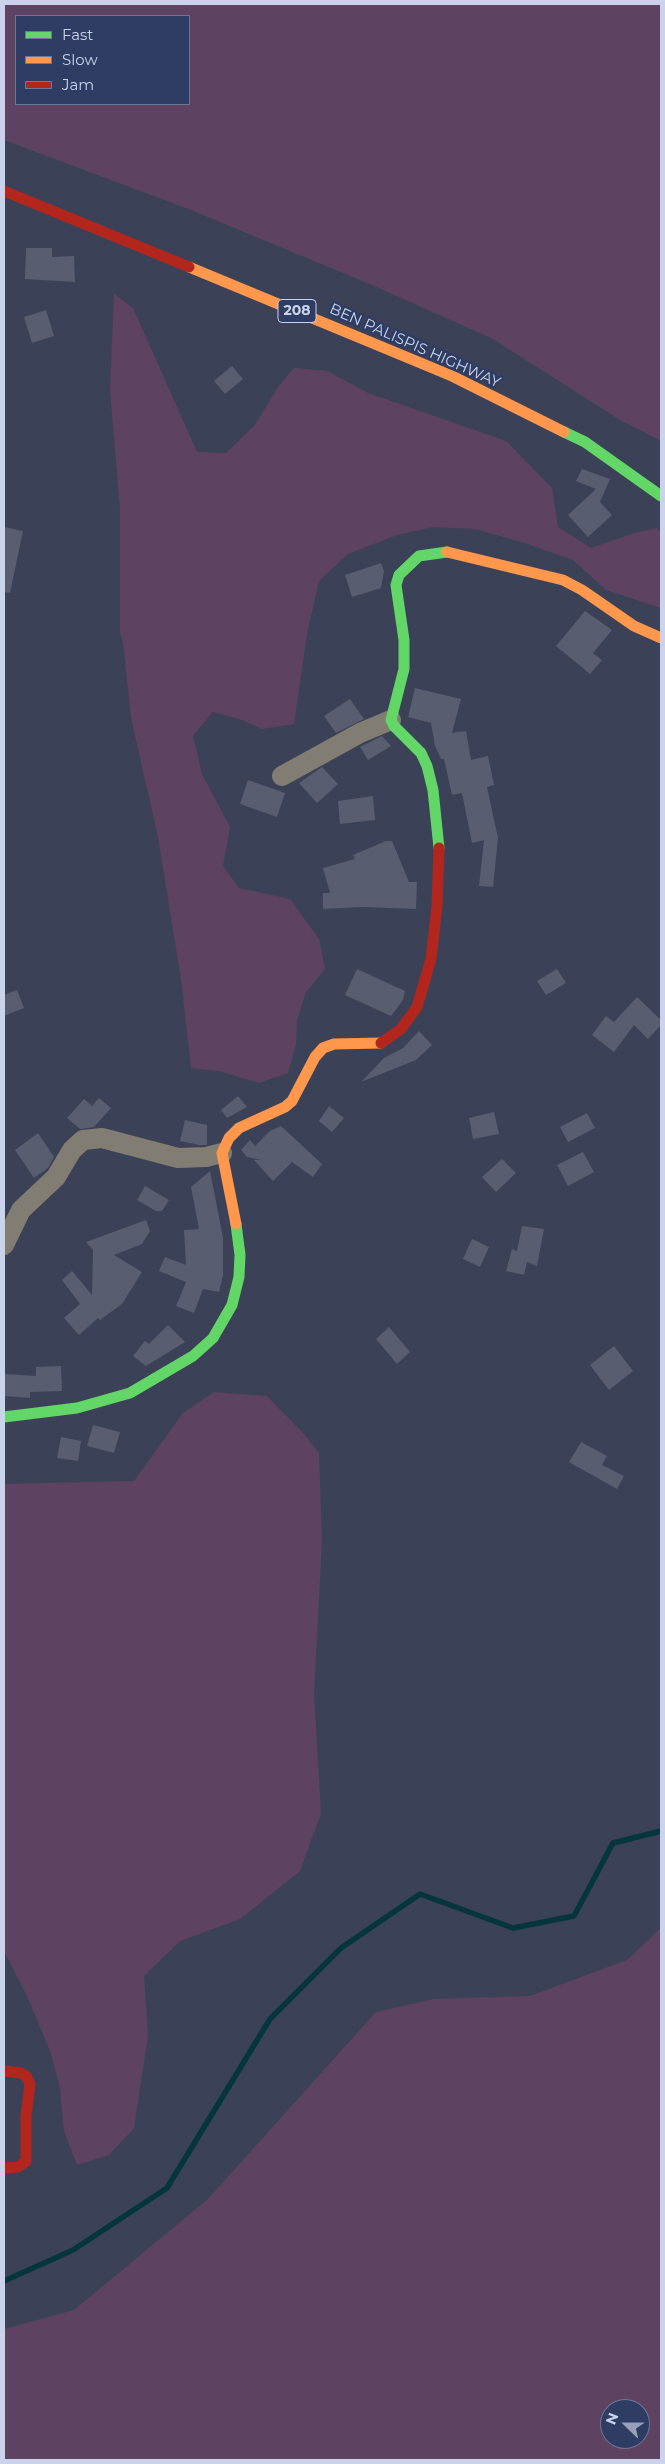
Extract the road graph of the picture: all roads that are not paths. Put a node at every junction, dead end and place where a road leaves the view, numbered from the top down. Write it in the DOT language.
graph roads {
  1 [pos="4,191"];
  2 [pos="661,496"];
  3 [pos="661,638"];
  4 [pos="391,720"];
  5 [pos="282,776"];
  6 [pos="222,1153"];
  7 [pos="4,1245"];
  8 [pos="4,1416"];
  9 [pos="4,2071"];
  10 [pos="4,2168"];
  1 -- 2 [label="street, BEN PALISPIS HIGHWAY / 208"];
  3 -- 4 [label="street"];
  4 -- 5 [label="street"];
  4 -- 6 [label="street"];
  6 -- 7 [label="street"];
  6 -- 8 [label="street"];
  9 -- 10 [label="street"];
}
